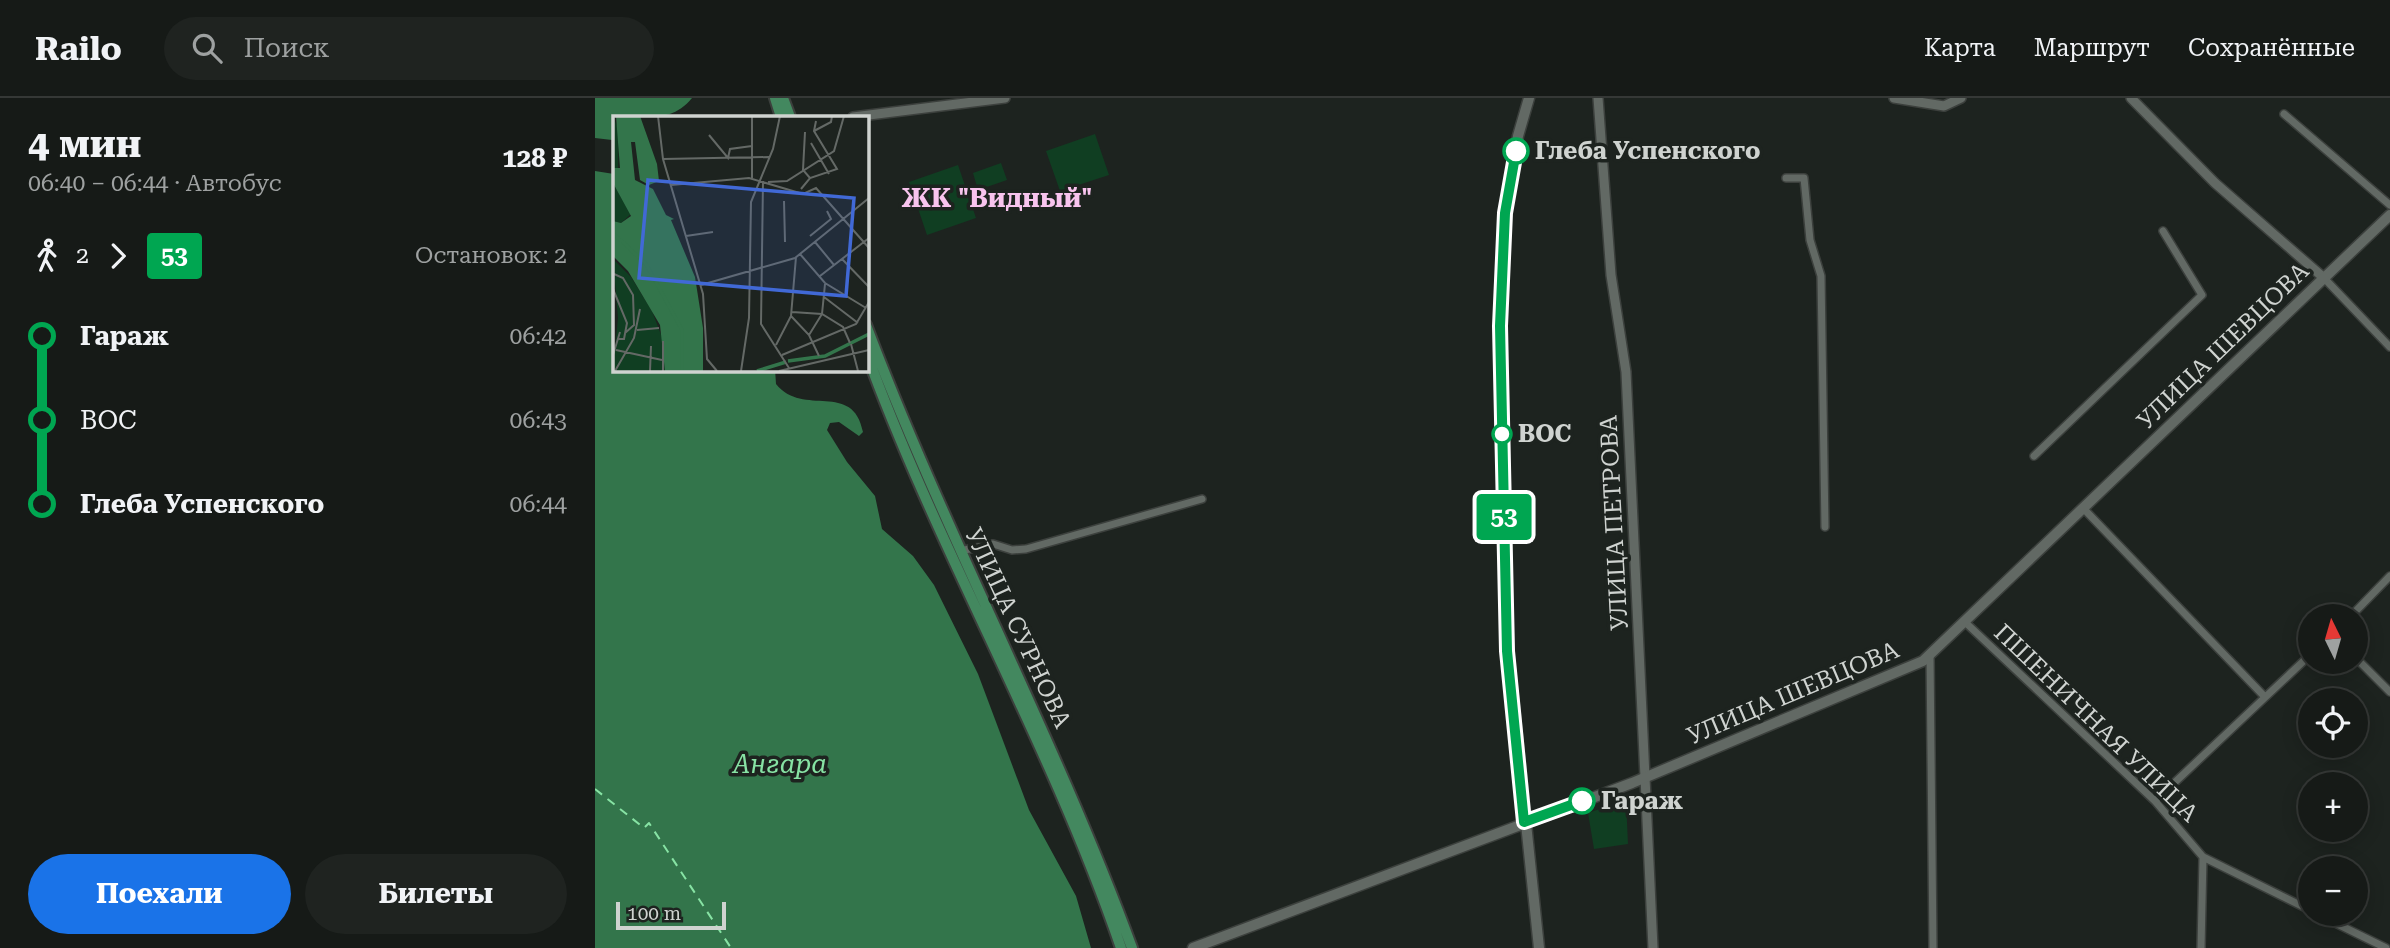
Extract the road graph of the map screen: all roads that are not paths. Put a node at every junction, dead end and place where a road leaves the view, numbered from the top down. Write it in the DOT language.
graph roads {
  1 [pos="775,98"];
  2 [pos="783,98"];
  3 [pos="1005,98"];
  4 [pos="1529,98"];
  5 [pos="1598,98"];
  6 [pos="1894,98"];
  7 [pos="1961,98"];
  8 [pos="2131,98"];
  9 [pos="2284,114"];
  10 [pos="781,116"];
  11 [pos="790,116"];
  12 [pos="861,116"];
  13 [pos="1786,178"];
  14 [pos="2390,205"];
  15 [pos="2390,215"];
  16 [pos="2162,231"];
  17 [pos="2324,278"];
  18 [pos="868,330"];
  19 [pos="2390,347"];
  20 [pos="868,357"];
  21 [pos="2034,456"];
  22 [pos="1202,499"];
  23 [pos="2083,508"];
  24 [pos="1825,527"];
  25 [pos="959,551"];
  26 [pos="2390,576"];
  27 [pos="2363,604"];
  28 [pos="1965,623"];
  29 [pos="1930,654"];
  30 [pos="2298,666"];
  31 [pos="2368,670"];
  32 [pos="2390,692"];
  33 [pos="2264,696"];
  34 [pos="1644,778"];
  35 [pos="2155,801"];
  36 [pos="1524,822"];
  37 [pos="2203,857"];
  38 [pos="2298,904"];
  39 [pos="2341,926"];
  40 [pos="1121,948"];
  41 [pos="1132,948"];
  42 [pos="1193,948"];
  43 [pos="1539,948"];
  44 [pos="1653,948"];
  45 [pos="1933,948"];
  46 [pos="2201,948"];
  47 [pos="2386,948"];
  1 -- 10 [label="main road"];
  2 -- 11 [label="main road"];
  3 -- 12 [label="street"];
  4 -- 36 [label="main road"];
  5 -- 34 [label="street, УЛИЦА ПЕТРОВА"];
  6 -- 7 [label="street"];
  8 -- 17 [label="street"];
  9 -- 14 [label="street"];
  13 -- 24 [label="street"];
  15 -- 17 [label="main road, УЛИЦА ШЕВЦОВА"];
  16 -- 21 [label="street"];
  17 -- 19 [label="street"];
  17 -- 23 [label="main road, УЛИЦА ШЕВЦОВА"];
  18 -- 25 [label="main road, УЛИЦА СУРНОВА"];
  20 -- 40 [label="main road, УЛИЦА СУРНОВА"];
  22 -- 25 [label="street"];
  23 -- 28 [label="main road, УЛИЦА ШЕВЦОВА"];
  23 -- 33 [label="street"];
  25 -- 41 [label="main road, УЛИЦА СУРНОВА"];
  26 -- 27 [label="street"];
  28 -- 29 [label="main road, УЛИЦА ШЕВЦОВА"];
  28 -- 35 [label="street, ПШЕНИЧНАЯ УЛИЦА"];
  29 -- 34 [label="main road, УЛИЦА ШЕВЦОВА"];
  29 -- 45 [label="street"];
  30 -- 33 [label="street"];
  31 -- 32 [label="street"];
  33 -- 35 [label="street"];
  34 -- 36 [label="main road, УЛИЦА ШЕВЦОВА"];
  34 -- 44 [label="street, УЛИЦА ПЕТРОВА"];
  35 -- 37 [label="street, ПШЕНИЧНАЯ УЛИЦА"];
  36 -- 42 [label="main road, УЛИЦА ШЕВЦОВА"];
  36 -- 43 [label="main road"];
  37 -- 38 [label="street, ПШЕНИЧНАЯ УЛИЦА"];
  37 -- 46 [label="street"];
  39 -- 47 [label="street"];
}
